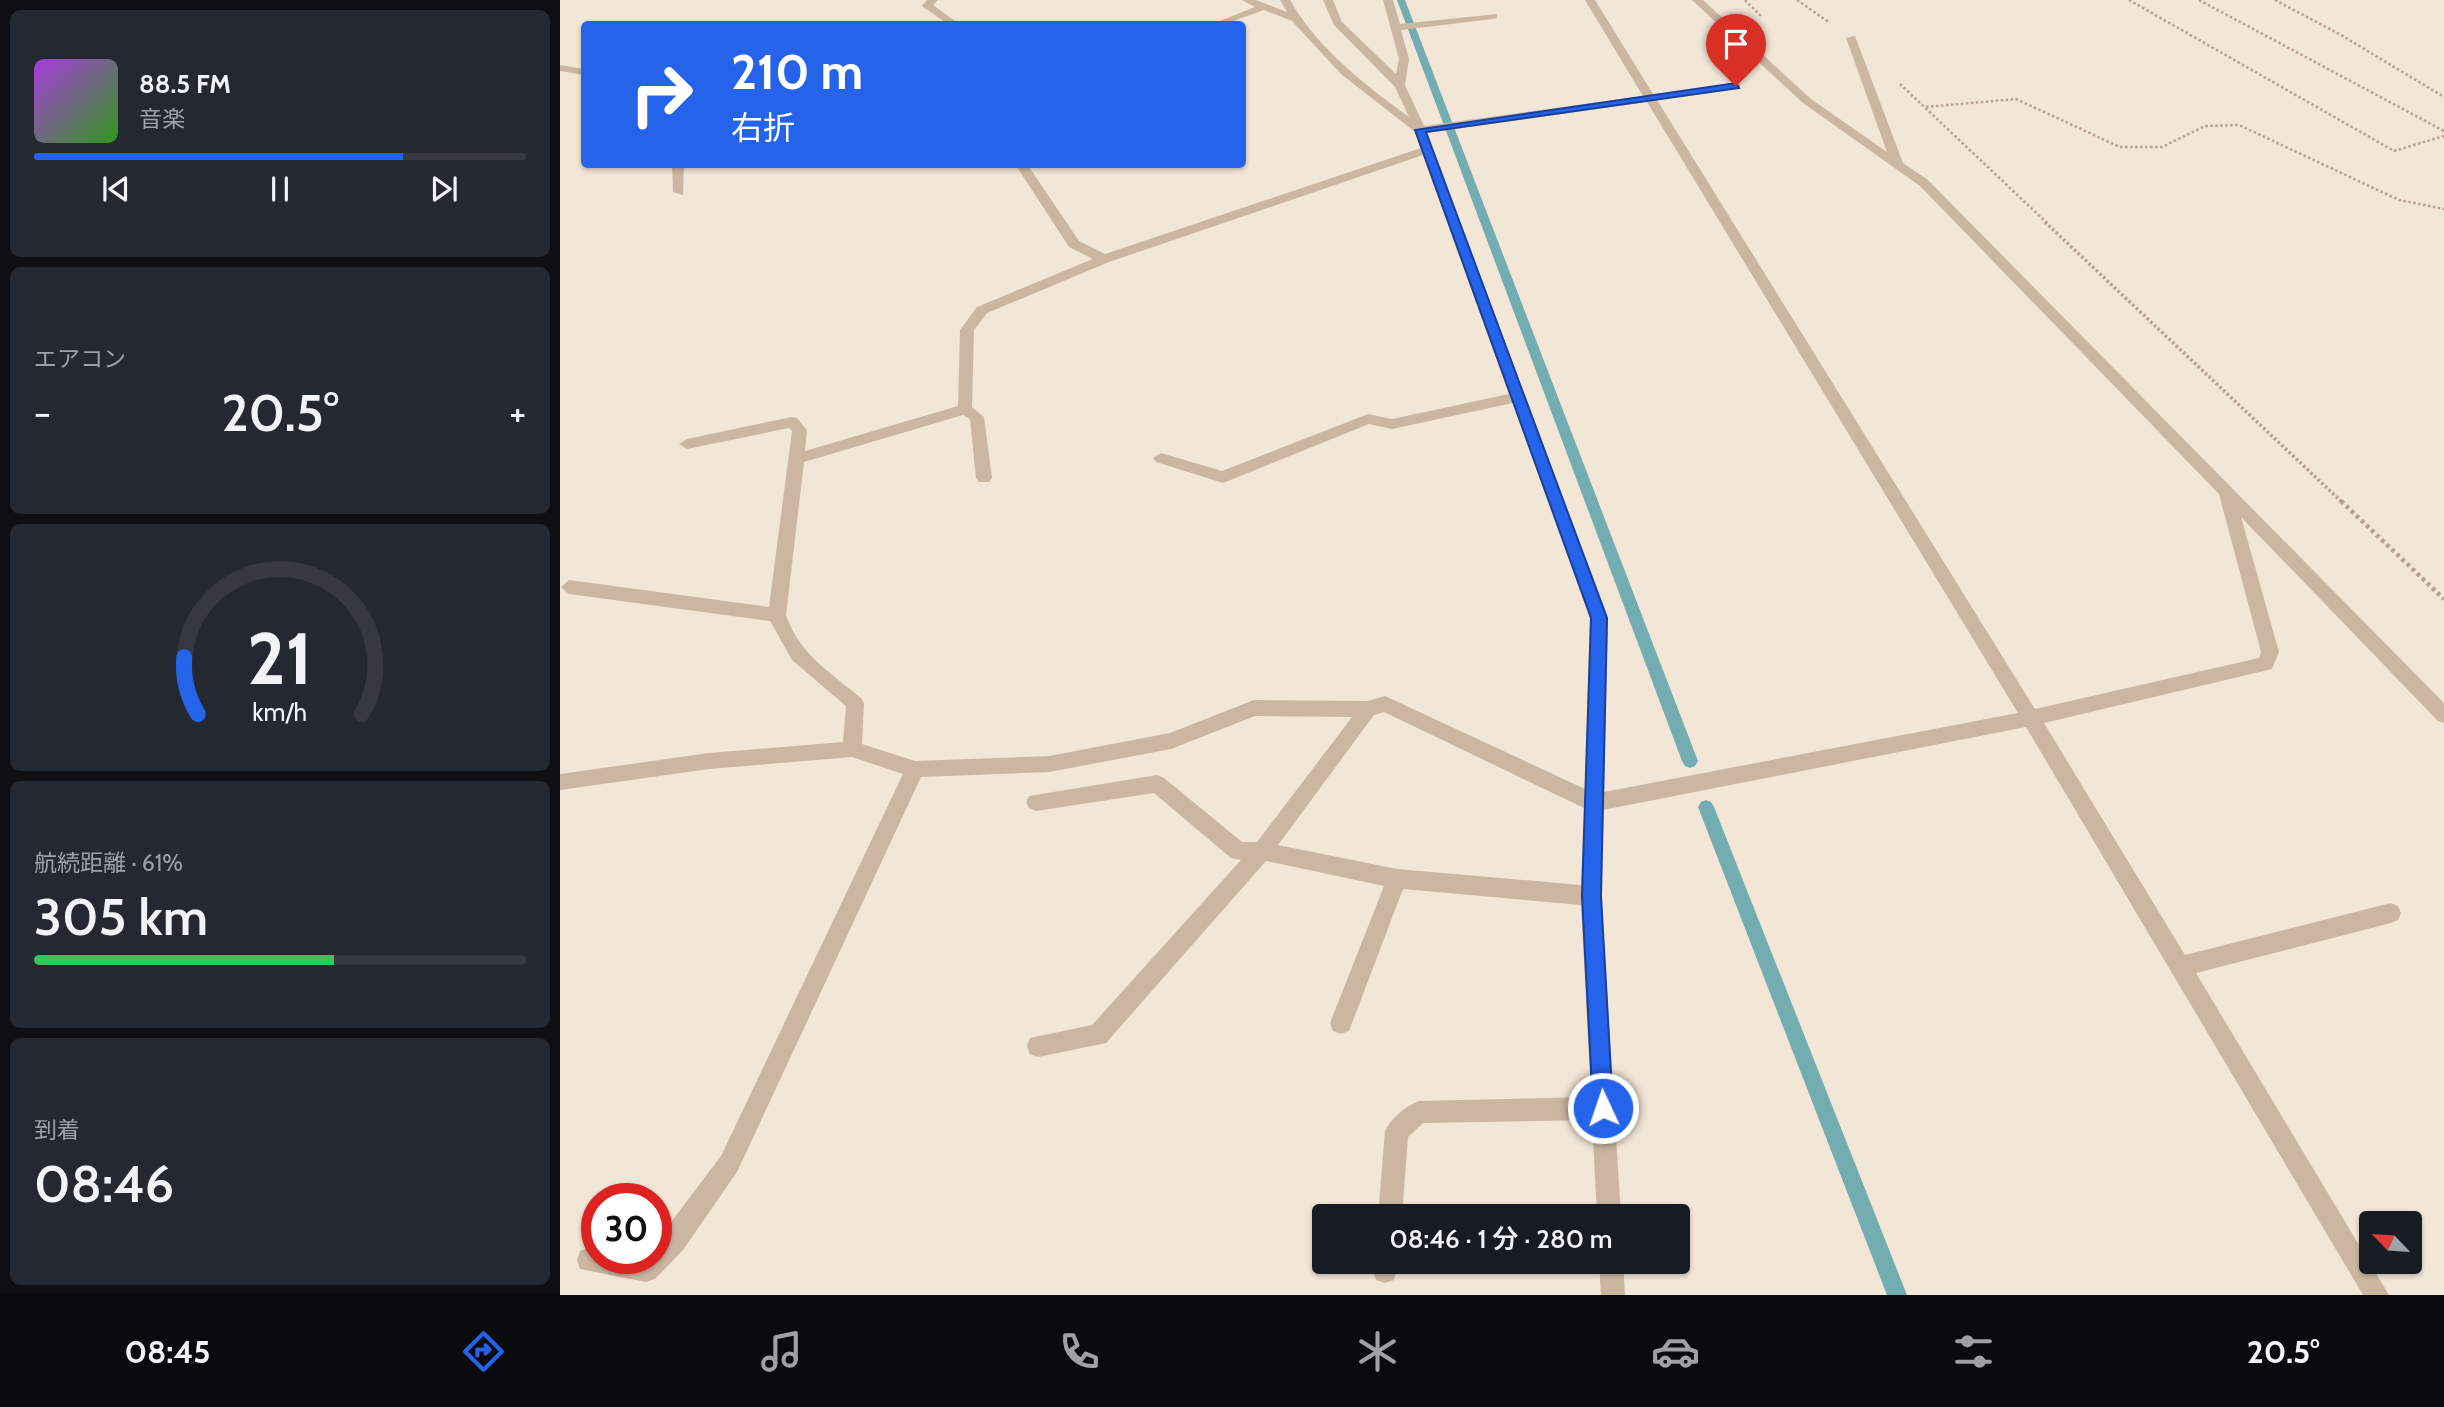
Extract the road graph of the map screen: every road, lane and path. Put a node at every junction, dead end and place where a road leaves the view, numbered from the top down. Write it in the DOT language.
graph roads {
  1 [pos="933,0"];
  2 [pos="1247,0"];
  3 [pos="1285,0"];
  4 [pos="1328,0"];
  5 [pos="1388,0"];
  6 [pos="1590,0"];
  7 [pos="1697,0"];
  8 [pos="1797,0"];
  9 [pos="2129,0"];
  10 [pos="2199,0"];
  11 [pos="2275,0"];
  12 [pos="1263,7"];
  13 [pos="1493,16"];
  14 [pos="1293,18"];
  15 [pos="950,21"];
  16 [pos="1225,21"];
  17 [pos="1398,27"];
  18 [pos="1851,38"];
  19 [pos="560,68"];
  20 [pos="581,72"];
  21 [pos="1897,81"];
  22 [pos="1401,85"];
  23 [pos="1736,86"];
  24 [pos="1649,97"];
  25 [pos="2444,97"];
  26 [pos="1925,108"];
  27 [pos="1420,130"];
  28 [pos="2444,131"];
  29 [pos="2444,136"];
  30 [pos="1428,149"];
  31 [pos="1898,165"];
  32 [pos="678,168"];
  33 [pos="1024,168"];
  34 [pos="679,191"];
  35 [pos="2444,209"];
  36 [pos="1104,259"];
  37 [pos="1518,397"];
  38 [pos="965,409"];
  39 [pos="687,444"];
  40 [pos="1161,458"];
  41 [pos="796,459"];
  42 [pos="984,478"];
  43 [pos="2225,489"];
  44 [pos="569,587"];
  45 [pos="2444,599"];
  46 [pos="777,615"];
  47 [pos="1368,709"];
  48 [pos="2444,715"];
  49 [pos="2031,718"];
  50 [pos="852,749"];
  51 [pos="915,769"];
  52 [pos="560,782"];
  53 [pos="1036,802"];
  54 [pos="1594,803"];
  55 [pos="1262,851"];
  56 [pos="1397,879"];
  57 [pos="1591,896"];
  58 [pos="2391,913"];
  59 [pos="2180,967"];
  60 [pos="1341,1023"];
  61 [pos="1038,1046"];
  62 [pos="1603,1108"];
  63 [pos="1391,1204"];
  64 [pos="1608,1204"];
  65 [pos="672,1243"];
  66 [pos="1612,1274"];
  67 [pos="1613,1295"];
  68 [pos="2377,1295"];
  1 -- 15 [label="street"];
  2 -- 12 [label="street"];
  3 -- 14 [label="street"];
  4 -- 22 [label="street"];
  5 -- 17 [label="street"];
  6 -- 24 [label="street"];
  7 -- 31 [label="street"];
  8 -- 18 [label="path"];
  9 -- 29 [label="path"];
  10 -- 28 [label="path"];
  11 -- 25 [label="path"];
  12 -- 14 [label="street"];
  12 -- 16 [label="street"];
  13 -- 17 [label="street"];
  14 -- 27 [label="street"];
  17 -- 22 [label="street"];
  18 -- 31 [label="street"];
  19 -- 20 [label="street"];
  21 -- 26 [label="path"];
  22 -- 27 [label="street"];
  23 -- 24 [label="street"];
  24 -- 27 [label="street"];
  24 -- 49 [label="street"];
  26 -- 35 [label="path"];
  26 -- 45 [label="path"];
  27 -- 30 [label="street"];
  30 -- 36 [label="street"];
  30 -- 37 [label="street"];
  31 -- 43 [label="street"];
  32 -- 34 [label="street"];
  33 -- 36 [label="street"];
  36 -- 38 [label="street"];
  37 -- 40 [label="street"];
  37 -- 54 [label="street"];
  38 -- 41 [label="street"];
  38 -- 42 [label="street"];
  39 -- 41 [label="street"];
  41 -- 46 [label="street"];
  43 -- 48 [label="street"];
  43 -- 49 [label="street"];
  44 -- 46 [label="street"];
  46 -- 50 [label="street"];
  47 -- 51 [label="street"];
  47 -- 54 [label="street"];
  47 -- 55 [label="street"];
  49 -- 54 [label="street"];
  49 -- 59 [label="street"];
  50 -- 51 [label="street"];
  50 -- 52 [label="street"];
  51 -- 65 [label="street"];
  53 -- 55 [label="street"];
  54 -- 57 [label="street"];
  55 -- 56 [label="street"];
  55 -- 61 [label="street"];
  56 -- 57 [label="street"];
  56 -- 60 [label="street"];
  57 -- 62 [label="street"];
  58 -- 59 [label="street"];
  59 -- 68 [label="street"];
  62 -- 63 [label="street"];
  62 -- 64 [label="street"];
  66 -- 67 [label="street"];
}
